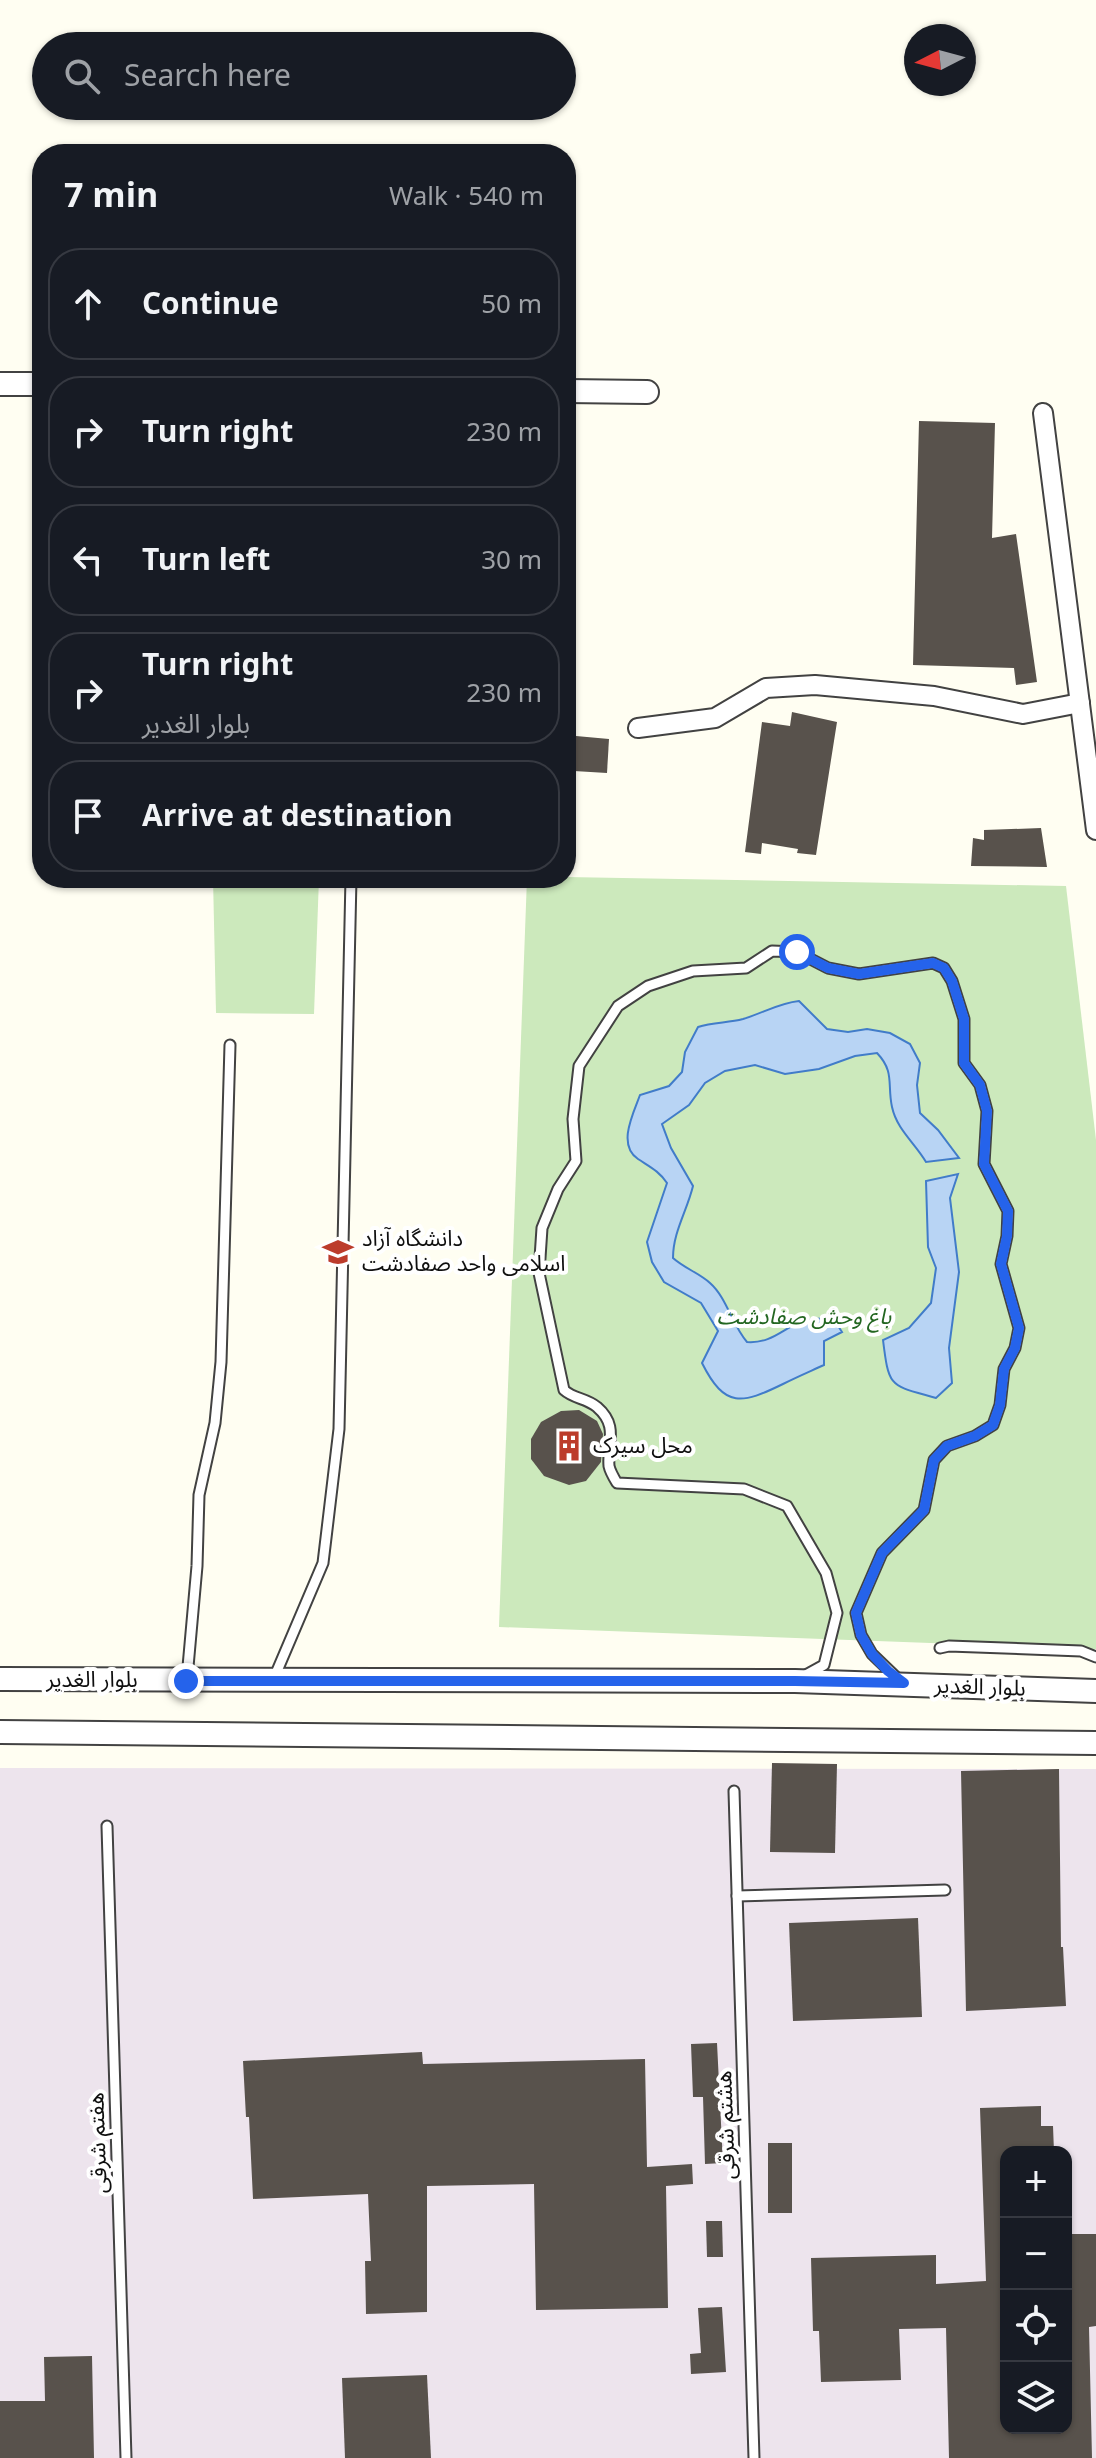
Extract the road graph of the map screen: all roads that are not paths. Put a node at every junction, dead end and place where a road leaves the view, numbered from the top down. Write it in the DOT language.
graph roads {
  1 [pos="0,384"];
  2 [pos="32,384"];
  3 [pos="576,391"];
  4 [pos="647,392"];
  5 [pos="1043,413"];
  6 [pos="1080,703"];
  7 [pos="638,728"];
  8 [pos="1096,830"];
  9 [pos="351,888"];
  10 [pos="230,1045"];
  11 [pos="940,1648"];
  12 [pos="1096,1657"];
  13 [pos="0,1679"];
  14 [pos="186,1681"];
  15 [pos="273,1681"];
  16 [pos="795,1681"];
  17 [pos="904,1683"];
  18 [pos="1096,1691"];
  19 [pos="0,1732"];
  20 [pos="1096,1743"];
  21 [pos="734,1791"];
  22 [pos="107,1826"];
  23 [pos="945,1890"];
  24 [pos="737,1896"];
  25 [pos="126,2458"];
  26 [pos="754,2458"];
  1 -- 2 [label="street"];
  3 -- 4 [label="street"];
  5 -- 6 [label="street"];
  6 -- 7 [label="street"];
  6 -- 8 [label="street"];
  9 -- 15 [label="lane"];
  10 -- 14 [label="lane"];
  11 -- 12 [label="lane"];
  13 -- 14 [label="street, بلوار الغدیر"];
  14 -- 15 [label="street, بلوار الغدیر"];
  15 -- 16 [label="street, بلوار الغدیر"];
  16 -- 17 [label="street, بلوار الغدیر"];
  16 -- 17 [label="lane"];
  17 -- 18 [label="street, بلوار الغدیر"];
  19 -- 20 [label="street"];
  21 -- 24 [label="lane, هشتم شرقی"];
  22 -- 25 [label="lane, هفتم شرقی"];
  23 -- 24 [label="lane"];
  24 -- 26 [label="lane, هشتم شرقی"];
}
